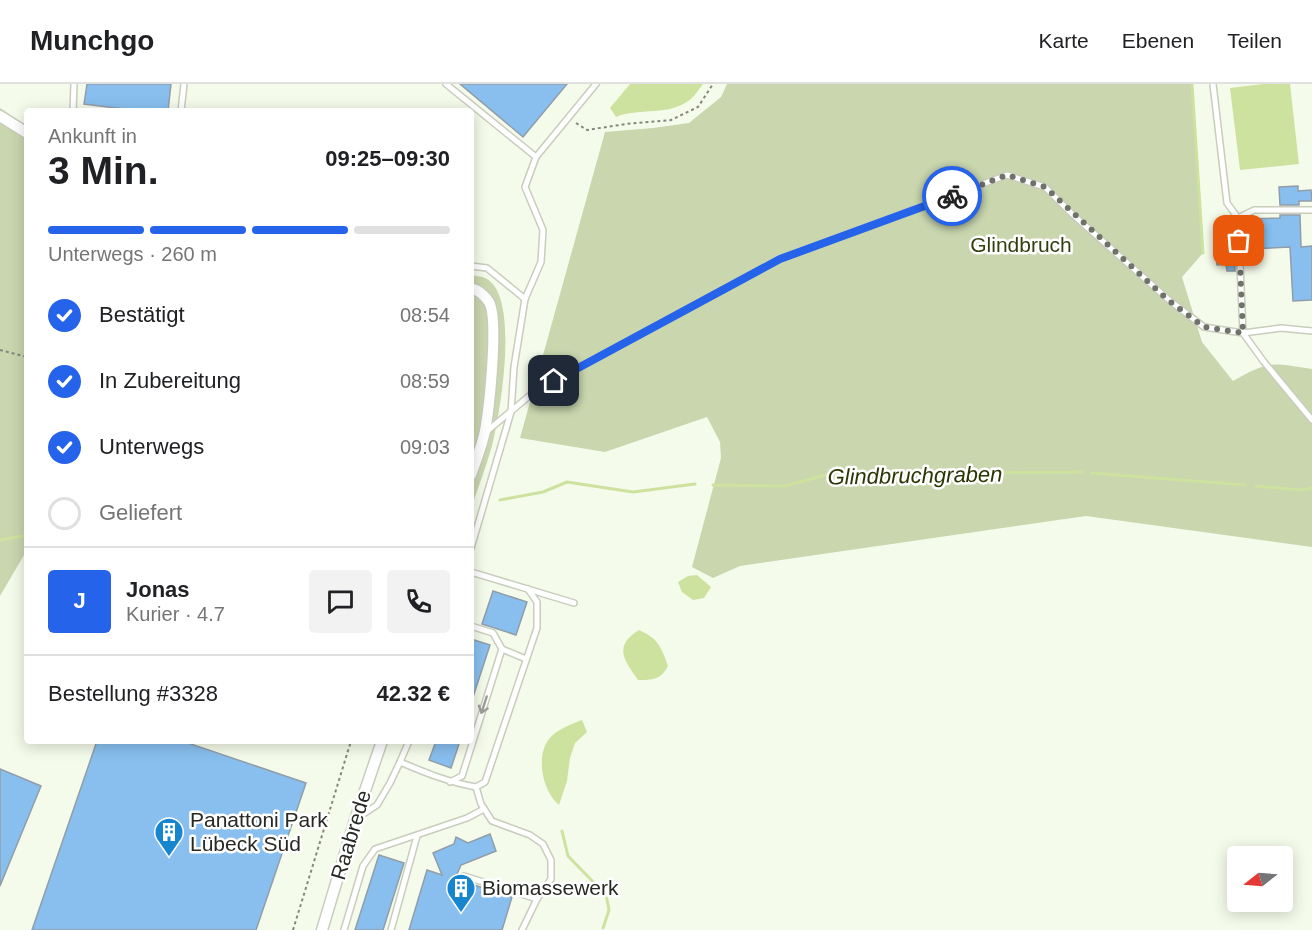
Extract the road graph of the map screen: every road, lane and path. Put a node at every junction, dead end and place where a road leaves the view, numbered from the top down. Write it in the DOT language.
graph roads {
  1 [pos="74,84"];
  2 [pos="184,84"];
  3 [pos="446,84"];
  4 [pos="596,84"];
  5 [pos="713,84"];
  6 [pos="1213,84"];
  7 [pos="73,108"];
  8 [pos="181,108"];
  9 [pos="0,116"];
  10 [pos="568,118"];
  11 [pos="24,131"];
  12 [pos="536,157"];
  13 [pos="1312,210"];
  14 [pos="1238,218"];
  15 [pos="474,266"];
  16 [pos="474,288"];
  17 [pos="525,299"];
  18 [pos="1312,331"];
  19 [pos="1243,333"];
  20 [pos="0,350"];
  21 [pos="24,356"];
  22 [pos="511,412"];
  23 [pos="1312,420"];
  24 [pos="485,433"];
  25 [pos="474,466"];
  26 [pos="474,538"];
  27 [pos="474,573"];
  28 [pos="528,589"];
  29 [pos="574,603"];
  30 [pos="474,627"];
  31 [pos="502,649"];
  32 [pos="526,659"];
  33 [pos="474,738"];
  34 [pos="350,744"];
  35 [pos="381,744"];
  36 [pos="408,744"];
  37 [pos="472,744"];
  38 [pos="400,762"];
  39 [pos="450,782"];
  40 [pos="476,787"];
  41 [pos="484,809"];
  42 [pos="355,820"];
  43 [pos="417,837"];
  44 [pos="464,876"];
  45 [pos="537,899"];
  46 [pos="293,930"];
  47 [pos="322,930"];
  48 [pos="344,930"];
  49 [pos="392,930"];
  50 [pos="522,930"];
  1 -- 7 [label="lane"];
  2 -- 8 [label="lane"];
  3 -- 12 [label="lane"];
  4 -- 10 [label="lane"];
  5 -- 10 [label="path"];
  6 -- 14 [label="lane"];
  9 -- 11 [label="street"];
  10 -- 12 [label="lane"];
  12 -- 17 [label="lane"];
  13 -- 14 [label="lane"];
  14 -- 19 [label="lane"];
  15 -- 17 [label="lane"];
  16 -- 24 [label="street"];
  17 -- 22 [label="lane"];
  18 -- 19 [label="lane"];
  19 -- 22 [label="lane"];
  19 -- 23 [label="lane"];
  20 -- 21 [label="path"];
  22 -- 24 [label="lane"];
  22 -- 26 [label="lane"];
  24 -- 25 [label="street"];
  27 -- 28 [label="lane"];
  28 -- 29 [label="lane"];
  28 -- 32 [label="lane"];
  30 -- 31 [label="lane"];
  31 -- 32 [label="lane"];
  31 -- 33 [label="lane, one-way"];
  32 -- 40 [label="lane"];
  34 -- 46 [label="path"];
  35 -- 42 [label="street, Raabrede"];
  36 -- 38 [label="lane"];
  37 -- 39 [label="lane, one-way"];
  38 -- 39 [label="lane"];
  38 -- 42 [label="lane"];
  39 -- 40 [label="lane"];
  40 -- 41 [label="lane"];
  41 -- 43 [label="lane"];
  41 -- 45 [label="lane"];
  42 -- 47 [label="street, Raabrede"];
  43 -- 48 [label="lane"];
  43 -- 49 [label="lane"];
  44 -- 45 [label="lane"];
  45 -- 50 [label="lane"];
}
